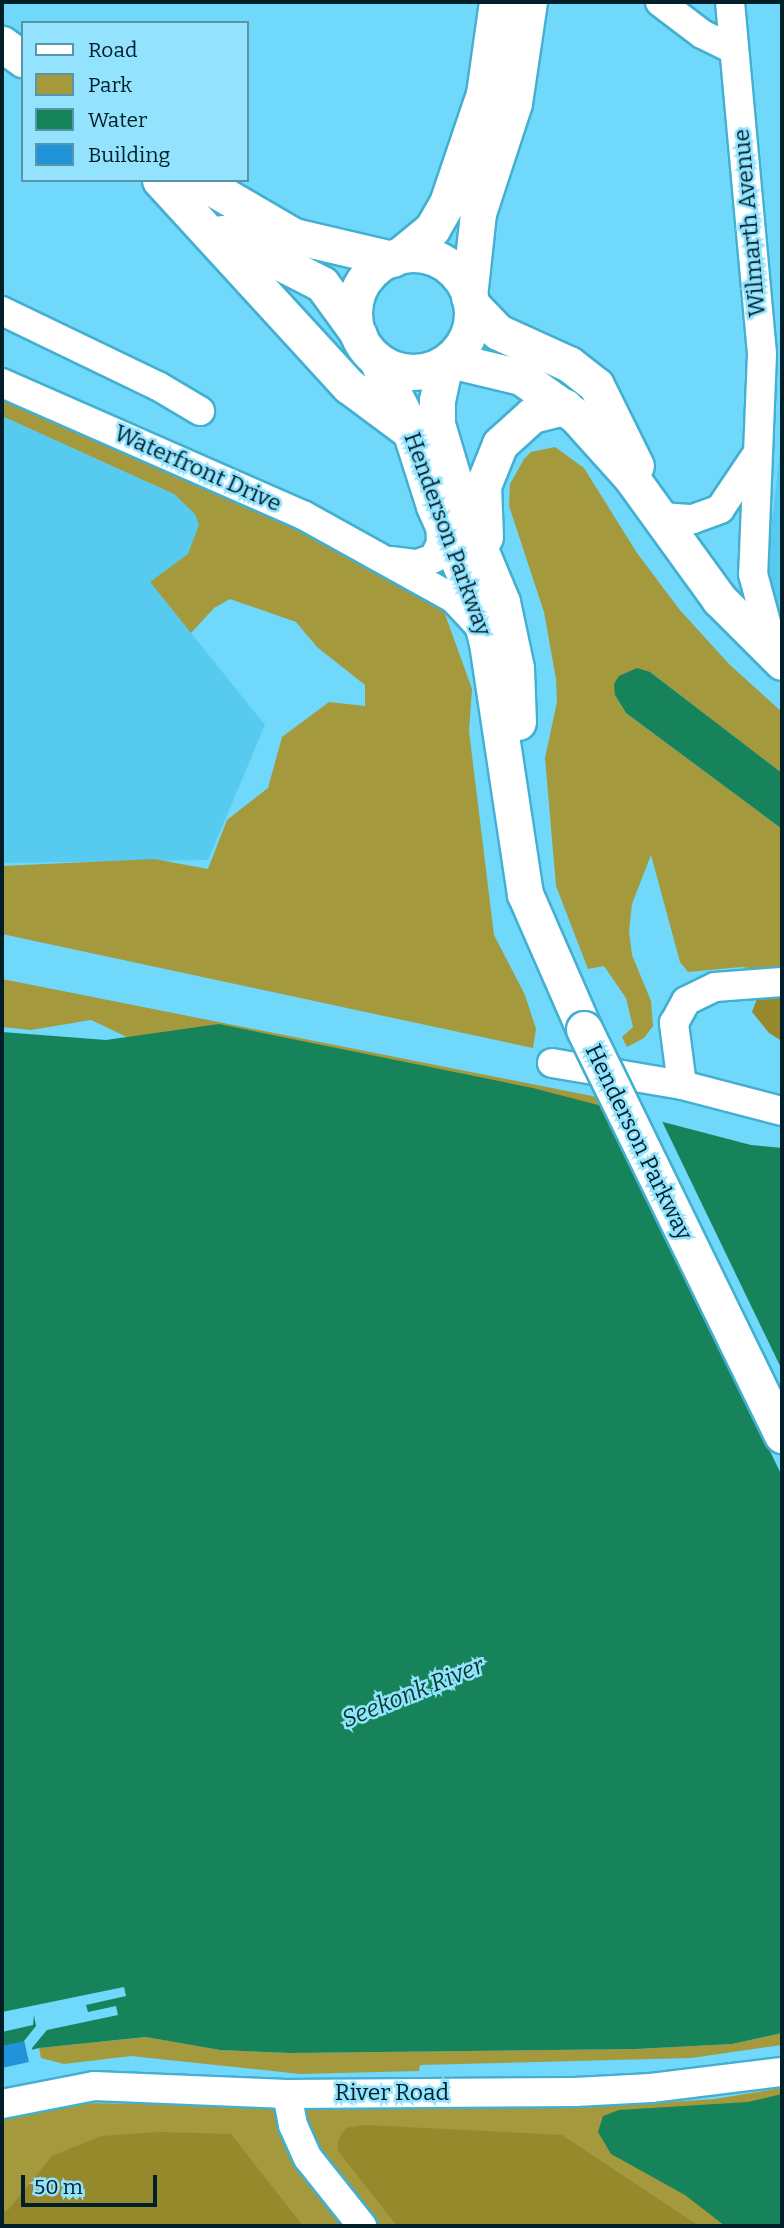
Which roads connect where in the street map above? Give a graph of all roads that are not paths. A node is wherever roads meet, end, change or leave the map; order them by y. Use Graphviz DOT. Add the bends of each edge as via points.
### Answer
graph roads {
  1 [pos="497,2"];
  2 [pos="529,2"];
  3 [pos="660,2"];
  4 [pos="730,2"];
  5 [pos="2,44"];
  6 [pos="733,49"];
  7 [pos="21,58"];
  8 [pos="163,182"];
  9 [pos="163,182"];
  10 [pos="201,182"];
  11 [pos="395,258"];
  12 [pos="470,301"];
  13 [pos="2,311"];
  14 [pos="368,347"];
  15 [pos="447,362"];
  16 [pos="2,383"];
  17 [pos="565,407"];
  18 [pos="200,411"];
  19 [pos="412,433"];
  20 [pos="759,445"];
  21 [pos="661,517"];
  22 [pos="440,519"];
  23 [pos="391,561"];
  24 [pos="491,572"];
  25 [pos="484,633"];
  26 [pos="779,659"];
  27 [pos="516,841"];
  28 [pos="782,982"];
  29 [pos="552,1063"];
  30 [pos="682,1086"];
  31 [pos="782,1111"];
  32 [pos="782,1436"];
  33 [pos="782,2071"];
  34 [pos="287,2094"];
  35 [pos="2,2104"];
  36 [pos="362,2226"];
  1 -- 11 [label="main road, Henderson Parkway" via="486,86 447,203 432,229"];
  2 -- 12 [label="main road, Henderson Parkway" via="514,103 478,213"];
  3 -- 6 [label="street" via="702,34"];
  4 -- 6 [label="street, Wilmarth Avenue"];
  5 -- 7 [label="main road"];
  6 -- 20 [label="street, Wilmarth Avenue" via="762,354"];
  8 -- 14 [label="main road" via="237,243 322,284"];
  9 -- 19 [label="main road" via="349,386"];
  10 -- 11 [label="main road" via="244,212 294,236"];
  11 -- 12 [label="main road" via="427,256 445,264 461,279"];
  11 -- 14 [label="main road, Henderson Parkway" via="371,272 360,288 355,313"];
  12 -- 15 [label="main road, Henderson Parkway" via="468,334"];
  12 -- 21 [label="main road" via="498,332 561,360 596,385"];
  13 -- 18 [label="street"];
  14 -- 15 [label="main road" via="413,372"];
  14 -- 19 [label="main road, Henderson Parkway"];
  15 -- 17 [label="main road" via="521,377"];
  15 -- 24 [label="main road, Henderson Parkway" via="437,400 437,424 460,501"];
  16 -- 23 [label="street, Waterfront Drive" via="275,501"];
  17 -- 21 [label="main road" via="604,445"];
  17 -- 24 [label="main road" via="541,411 522,421 494,454 482,501"];
  19 -- 22 [label="main road, Henderson Parkway"];
  20 -- 21 [label="street, Wilmarth Avenue" via="746,477 720,509 693,519"];
  20 -- 26 [label="street, Wilmarth Avenue" via="753,574"];
  21 -- 26 [label="main road" via="719,599"];
  22 -- 23 [label="street, Waterfront Drive" via="441,543 434,558 417,564"];
  22 -- 25 [label="main road, Henderson Parkway" via="472,590"];
  23 -- 25 [label="street, Waterfront Drive" via="453,598"];
  24 -- 27 [label="main road, Henderson Parkway" via="516,668"];
  25 -- 27 [label="main road, Henderson Parkway"];
  27 -- 32 [label="main road, Henderson Parkway, bridge" via="531,915"];
  28 -- 30 [label="street" via="715,987 686,1000 674,1023"];
  29 -- 30 [label="street"];
  30 -- 31 [label="street"];
  33 -- 34 [label="street, River Road" via="626,2090"];
  34 -- 35 [label="street, River Road" via="94,2086"];
  34 -- 36 [label="street" via="303,2149"];
}
